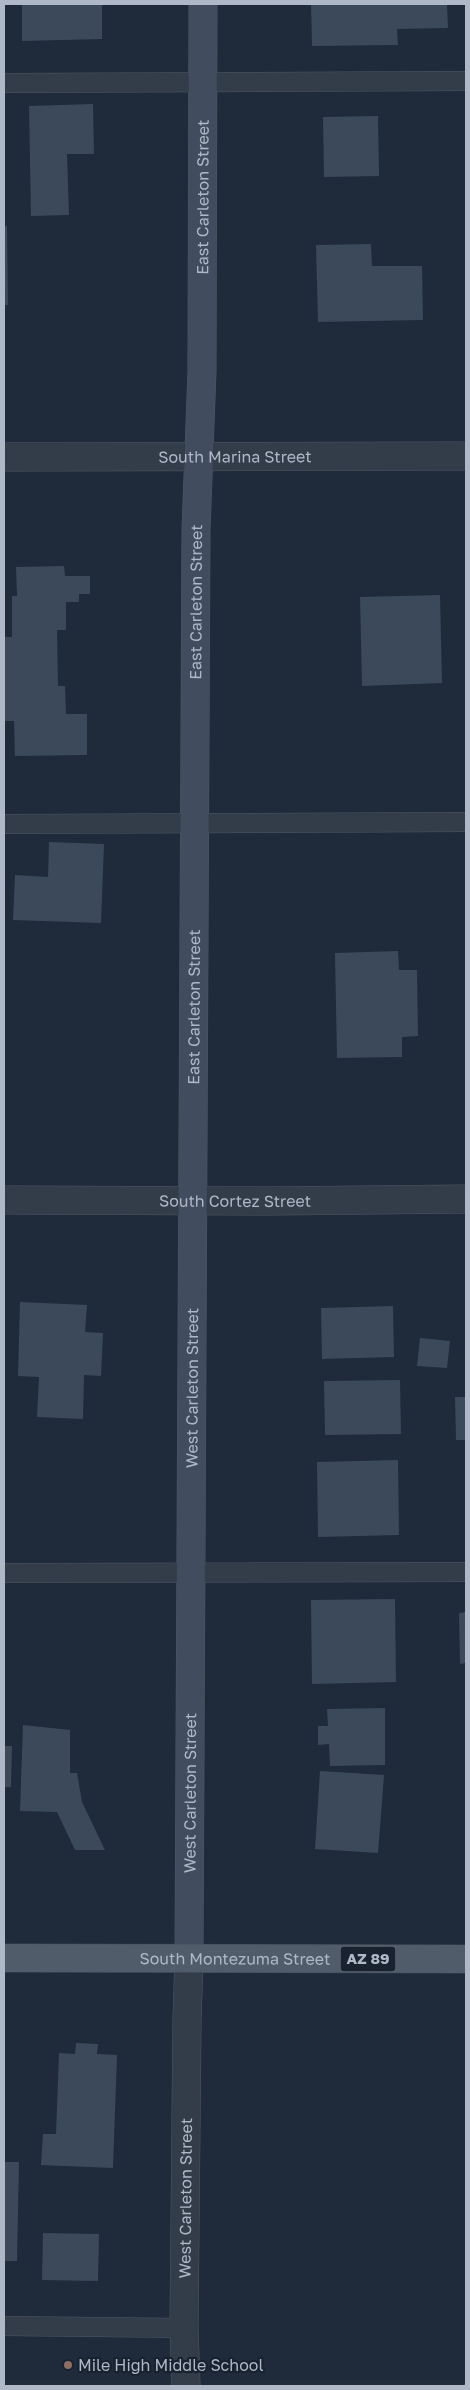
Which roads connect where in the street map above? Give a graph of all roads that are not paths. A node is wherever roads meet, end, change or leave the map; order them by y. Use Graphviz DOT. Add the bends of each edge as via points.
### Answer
graph roads {
  1 [pos="203,4"];
  2 [pos="466,81"];
  3 [pos="4,83"];
  4 [pos="202,83"];
  5 [pos="466,456"];
  6 [pos="4,457"];
  7 [pos="198,457"];
  8 [pos="466,822"];
  9 [pos="4,824"];
  10 [pos="194,824"];
  11 [pos="466,1199"];
  12 [pos="4,1200"];
  13 [pos="192,1200"];
  14 [pos="466,1572"];
  15 [pos="191,1573"];
  16 [pos="4,1574"];
  17 [pos="4,1958"];
  18 [pos="189,1958"];
  19 [pos="466,1959"];
  20 [pos="4,2326"];
  21 [pos="184,2328"];
  22 [pos="186,2386"];
  1 -- 4 [label="street, East Carleton Street"];
  2 -- 4 [label="lane"];
  3 -- 4 [label="lane"];
  4 -- 7 [label="street, East Carleton Street" via="202,357"];
  5 -- 7 [label="street, South Marina Street"];
  6 -- 7 [label="street, South Marina Street"];
  7 -- 10 [label="street, East Carleton Street"];
  8 -- 10 [label="lane"];
  9 -- 10 [label="lane"];
  10 -- 13 [label="street, East Carleton Street"];
  11 -- 13 [label="street, South Cortez Street"];
  12 -- 13 [label="street, South Cortez Street"];
  13 -- 15 [label="street, West Carleton Street"];
  14 -- 15 [label="lane"];
  15 -- 16 [label="lane"];
  15 -- 18 [label="street, West Carleton Street"];
  17 -- 18 [label="main road, South Montezuma Street / AZ 89"];
  18 -- 19 [label="main road, South Montezuma Street / AZ 89"];
  18 -- 21 [label="street, West Carleton Street"];
  20 -- 21 [label="lane"];
  21 -- 22 [label="street, West Carleton Street"];
}
